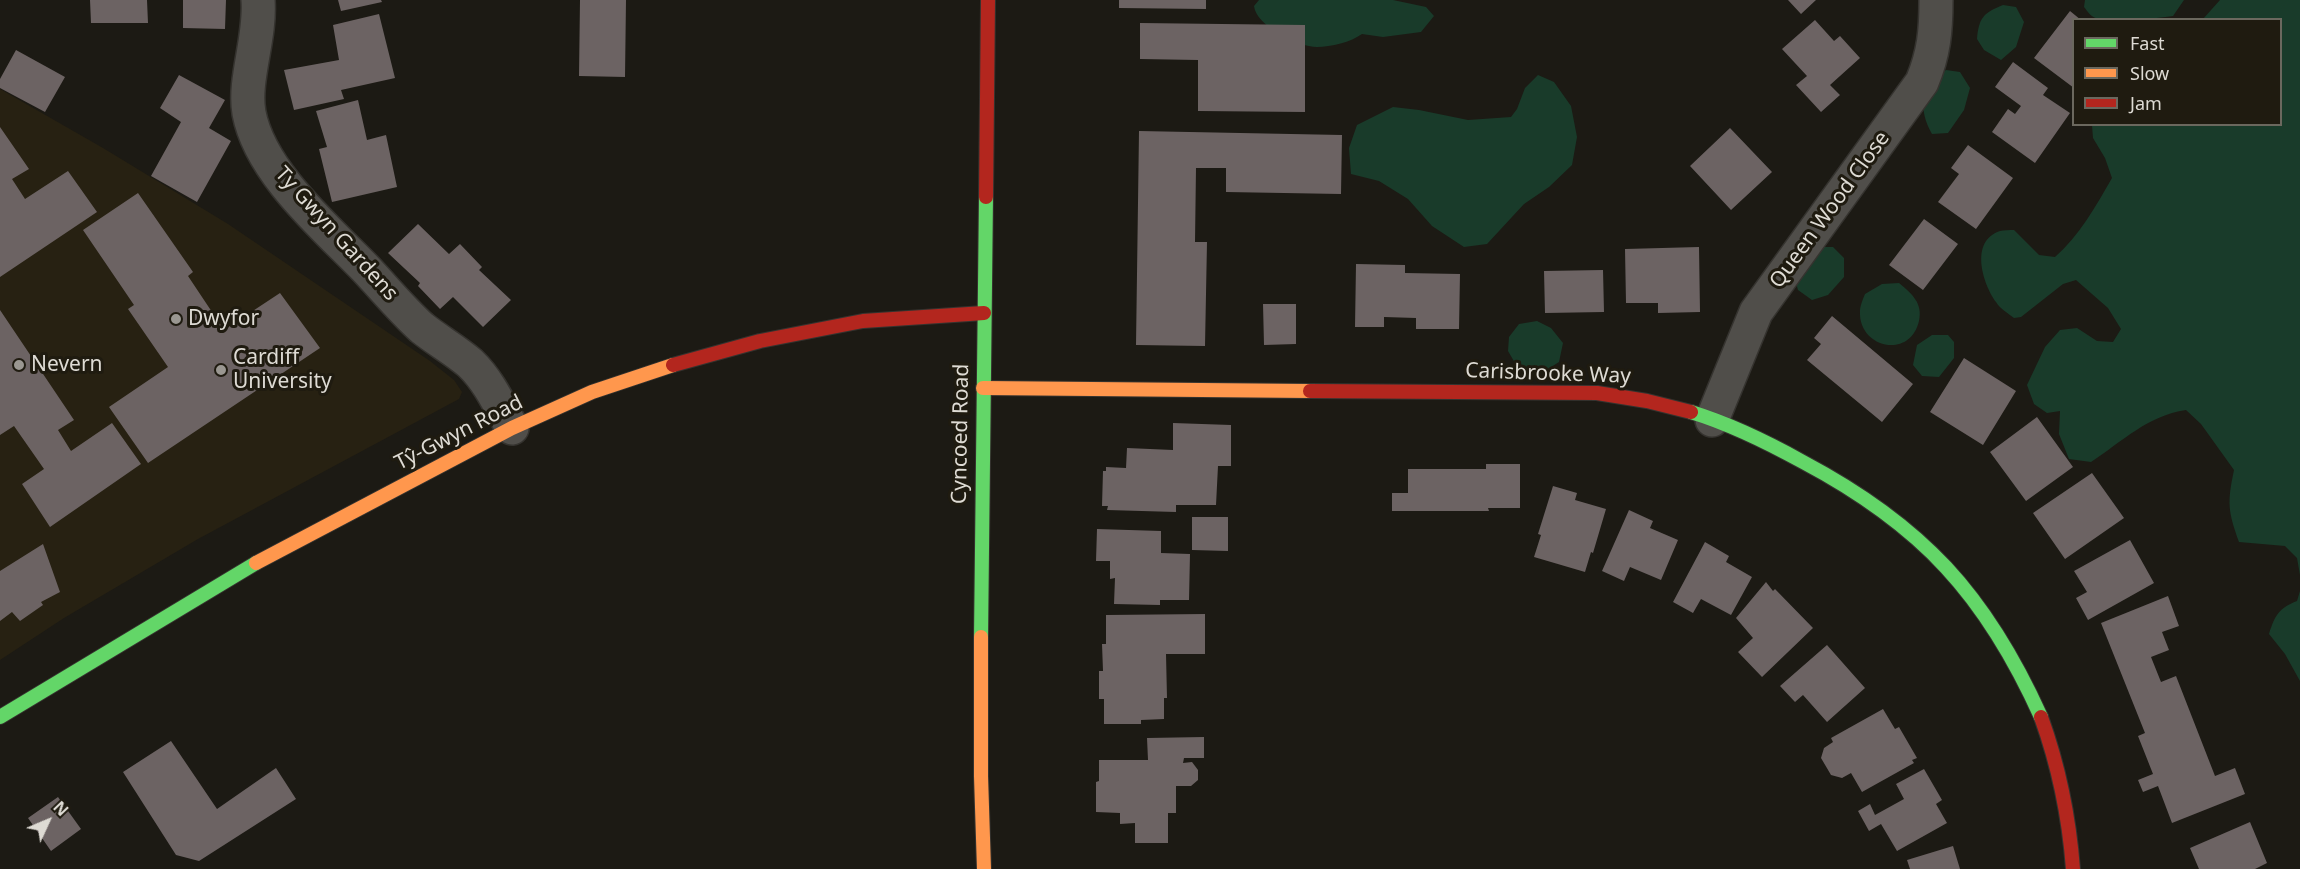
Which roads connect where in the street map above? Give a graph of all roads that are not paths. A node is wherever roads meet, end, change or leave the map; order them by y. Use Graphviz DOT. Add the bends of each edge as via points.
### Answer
graph roads {
  1 [pos="258,0"];
  2 [pos="988,0"];
  3 [pos="1936,0"];
  4 [pos="984,313"];
  5 [pos="983,387"];
  6 [pos="1712,420"];
  7 [pos="512,428"];
  8 [pos="0,717"];
  9 [pos="984,869"];
  10 [pos="2073,869"];
  1 -- 7 [label="street, Ty Gwyn Gardens" via="259,20 248,94 249,113 261,147 310,211 422,327 470,364 486,382"];
  2 -- 4 [label="street, Cyncoed Road"];
  3 -- 6 [label="street, Queen Wood Close" via="1932,59 1922,82 1756,312"];
  4 -- 5 [label="street, Cyncoed Road"];
  4 -- 7 [label="street, Tŷ-Gwyn Road" via="863,321 760,341 650,371"];
  5 -- 6 [label="street, Carisbrooke Way" via="1597,393 1629,396"];
  5 -- 9 [label="street, Cyncoed Road"];
  6 -- 10 [label="street, Carisbrooke Way" via="1766,442 1854,492 1919,539 1970,594 2009,652 2047,737 2064,792"];
  7 -- 8 [label="street, Tŷ-Gwyn Road" via="242,570"];
}
